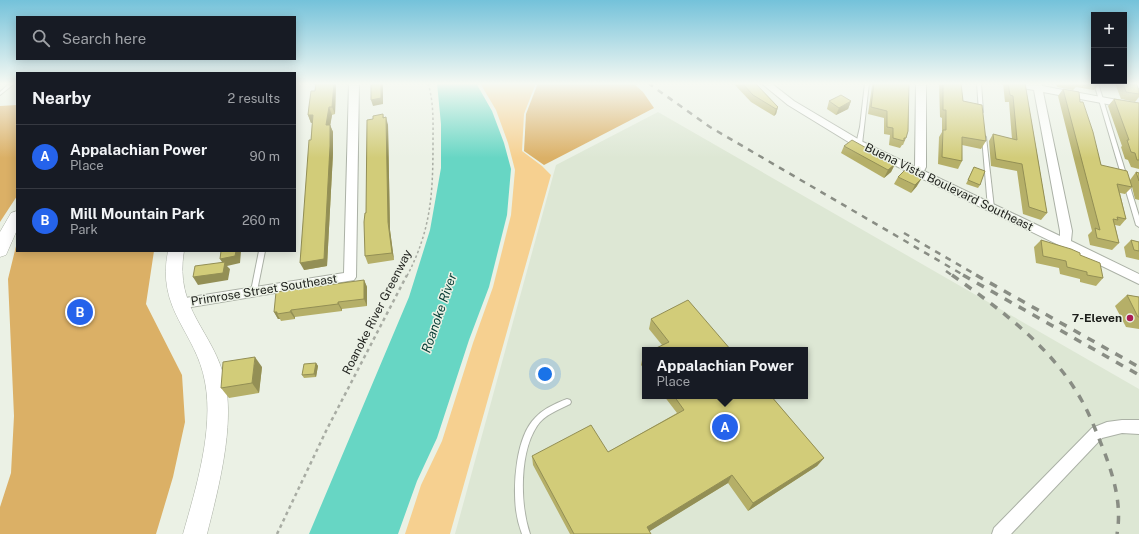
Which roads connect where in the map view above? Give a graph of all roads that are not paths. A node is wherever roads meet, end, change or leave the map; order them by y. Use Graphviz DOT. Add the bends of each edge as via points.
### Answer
graph roads {
  1 [pos="353,108"];
  2 [pos="799,108"];
  3 [pos="864,108"];
  4 [pos="921,108"];
  5 [pos="981,108"];
  6 [pos="1041,108"];
  7 [pos="1103,108"];
  8 [pos="982,114"];
  9 [pos="983,130"];
  10 [pos="859,144"];
  11 [pos="917,172"];
  12 [pos="991,208"];
  13 [pos="16,219"];
  14 [pos="1139,225"];
  15 [pos="1065,243"];
  16 [pos="0,251"];
  17 [pos="176,252"];
  18 [pos="262,252"];
  19 [pos="1139,279"];
  20 [pos="254,291"];
  21 [pos="178,304"];
  22 [pos="567,402"];
  23 [pos="1139,427"];
  24 [pos="195,534"];
  25 [pos="526,534"];
  26 [pos="1000,534"];
  1 -- 20 [label="street, Primrose Street Southeast" via="350,277"];
  2 -- 10 [label="street, Buena Vista Boulevard Southeast"];
  3 -- 10 [label="lane"];
  4 -- 11 [label="street" via="921,168"];
  5 -- 8 [label="lane"];
  6 -- 15 [label="street" via="1066,231"];
  7 -- 14 [label="lane"];
  9 -- 12 [label="lane"];
  10 -- 11 [label="street, Buena Vista Boulevard Southeast"];
  11 -- 12 [label="street, Buena Vista Boulevard Southeast"];
  12 -- 15 [label="street, Buena Vista Boulevard Southeast"];
  13 -- 16 [label="main road"];
  15 -- 19 [label="street, Buena Vista Boulevard Southeast"];
  17 -- 21 [label="main road" via="173,279"];
  18 -- 20 [label="lane"];
  20 -- 21 [label="street, Primrose Street Southeast"];
  21 -- 24 [label="main road" via="209,363 215,382 217,402 209,472"];
  22 -- 25 [label="lane" via="534,424 525,441 520,465 520,512"];
  23 -- 26 [label="street" via="1111,427 1097,433"];
}
